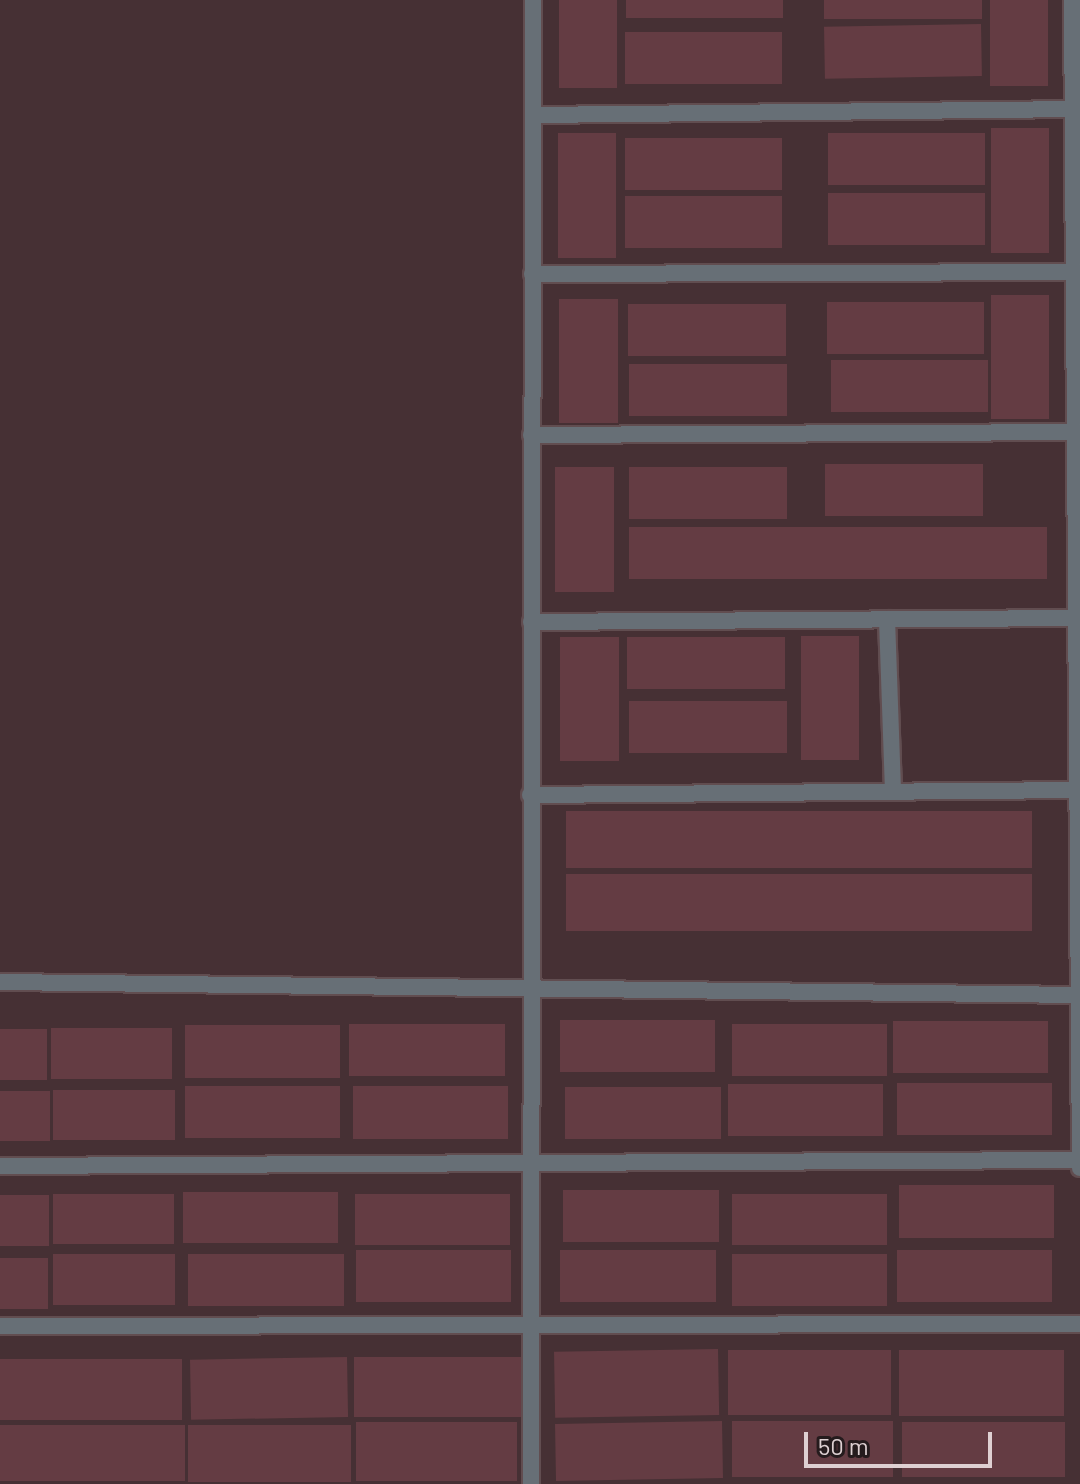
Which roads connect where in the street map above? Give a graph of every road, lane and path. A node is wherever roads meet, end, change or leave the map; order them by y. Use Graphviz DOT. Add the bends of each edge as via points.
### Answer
graph roads {
  1 [pos="533,0"];
  2 [pos="1072,0"];
  3 [pos="1076,109"];
  4 [pos="533,115"];
  5 [pos="1077,272"];
  6 [pos="532,274"];
  7 [pos="1077,432"];
  8 [pos="531,435"];
  9 [pos="1078,618"];
  10 [pos="887,619"];
  11 [pos="531,622"];
  12 [pos="1078,790"];
  13 [pos="893,791"];
  14 [pos="530,795"];
  15 [pos="0,982"];
  16 [pos="530,991"];
  17 [pos="1078,995"];
  18 [pos="1080,1160"];
  19 [pos="530,1162"];
  20 [pos="0,1166"];
  21 [pos="1080,1168"];
  22 [pos="1080,1324"];
  23 [pos="531,1325"];
  24 [pos="0,1326"];
  25 [pos="531,1484"];
  1 -- 4 [label="street"];
  2 -- 3 [label="street"];
  3 -- 4 [label="street"];
  3 -- 5 [label="street"];
  4 -- 6 [label="street"];
  5 -- 6 [label="street"];
  5 -- 7 [label="street"];
  6 -- 8 [label="street"];
  7 -- 8 [label="street"];
  7 -- 9 [label="street"];
  8 -- 11 [label="street"];
  9 -- 10 [label="street"];
  9 -- 12 [label="street"];
  10 -- 11 [label="street"];
  10 -- 13 [label="street"];
  11 -- 14 [label="street"];
  12 -- 13 [label="street"];
  12 -- 17 [label="street"];
  13 -- 14 [label="street"];
  14 -- 16 [label="street"];
  15 -- 16 [label="street"];
  16 -- 17 [label="street"];
  16 -- 19 [label="street"];
  17 -- 18 [label="street"];
  18 -- 19 [label="street"];
  18 -- 21 [label="street"];
  19 -- 20 [label="street"];
  19 -- 23 [label="street"];
  22 -- 23 [label="street"];
  23 -- 24 [label="street"];
  23 -- 25 [label="street"];
}
